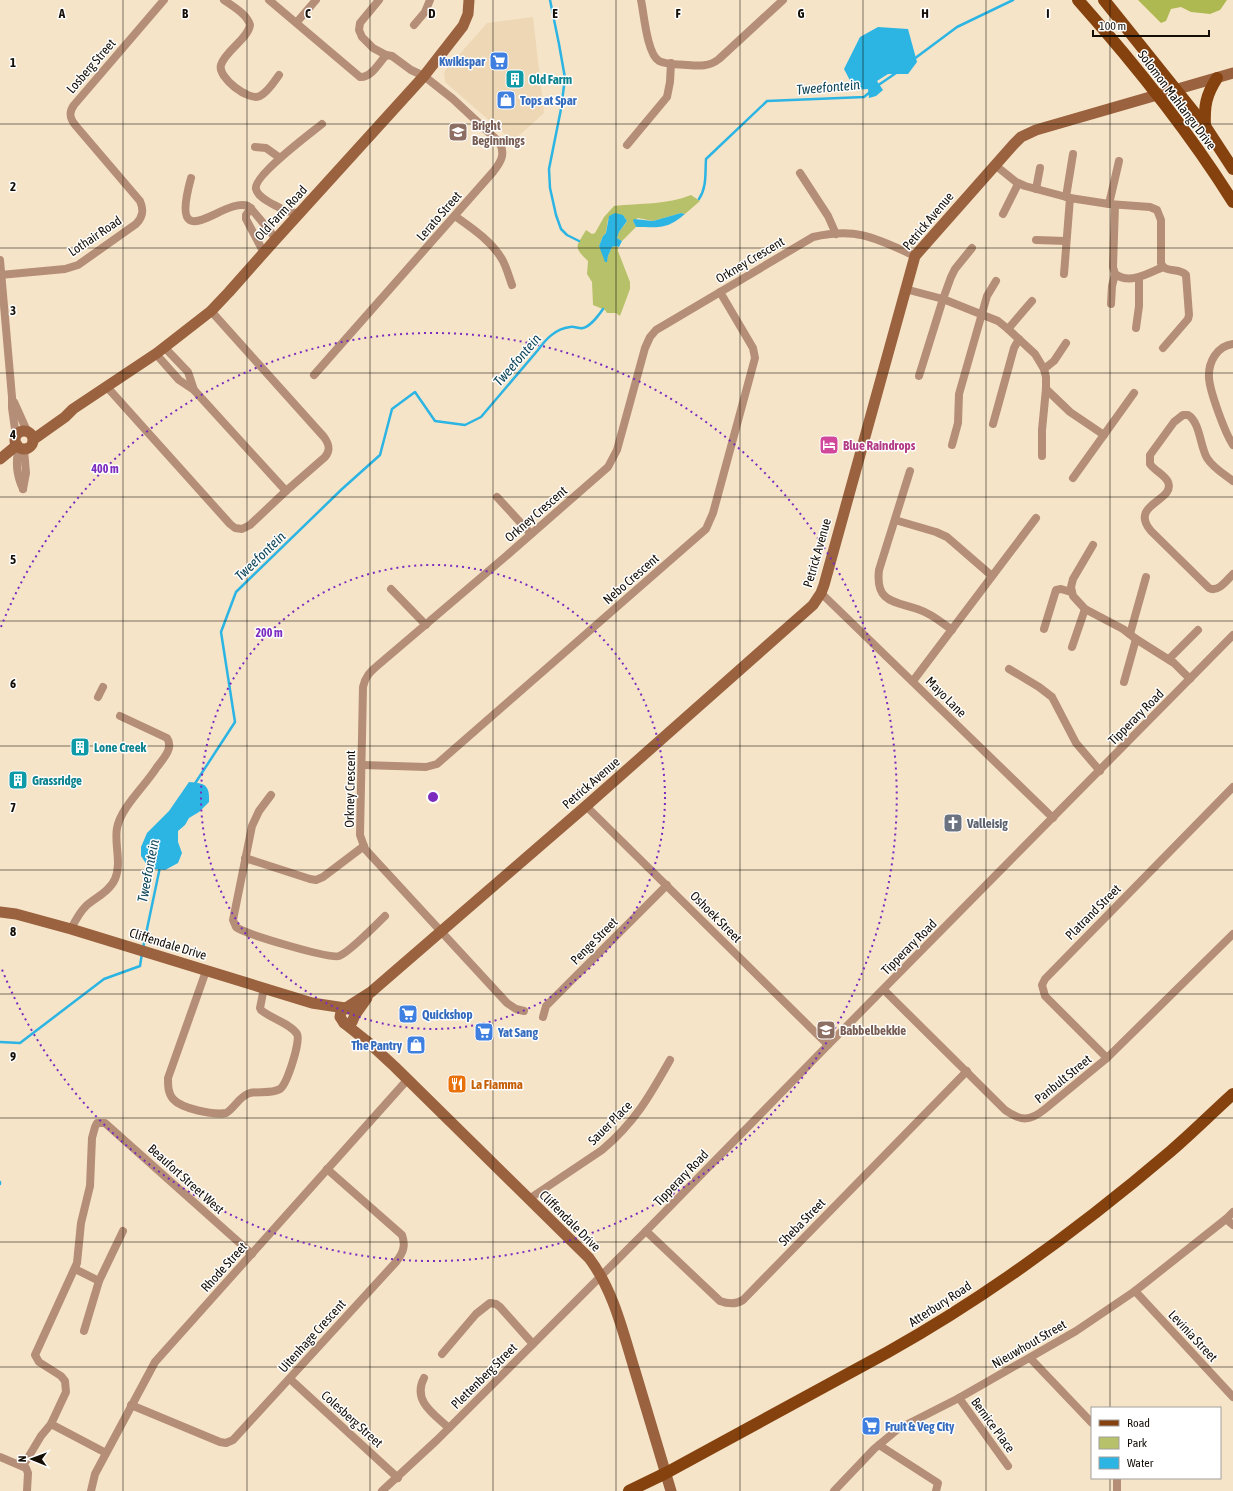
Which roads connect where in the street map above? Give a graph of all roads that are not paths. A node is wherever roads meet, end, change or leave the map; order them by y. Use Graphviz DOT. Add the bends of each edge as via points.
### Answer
graph roads {
  1 [pos="164,0"];
  2 [pos="224,0"];
  3 [pos="270,0"];
  4 [pos="316,0"];
  5 [pos="379,0"];
  6 [pos="430,0"];
  7 [pos="469,0"];
  8 [pos="641,0"];
  9 [pos="783,0"];
  10 [pos="1078,0"];
  11 [pos="1104,0"];
  12 [pos="297,22"];
  13 [pos="414,25"];
  14 [pos="386,55"];
  15 [pos="671,63"];
  16 [pos="1233,73"];
  17 [pos="279,75"];
  18 [pos="424,76"];
  19 [pos="1217,78"];
  20 [pos="1176,90"];
  21 [pos="1158,95"];
  22 [pos="322,124"];
  23 [pos="1205,126"];
  24 [pos="628,145"];
  25 [pos="255,147"];
  26 [pos="1073,154"];
  27 [pos="280,158"];
  28 [pos="1119,160"];
  29 [pos="995,165"];
  30 [pos="1040,168"];
  31 [pos="1233,169"];
  32 [pos="800,173"];
  33 [pos="191,178"];
  34 [pos="1018,184"];
  35 [pos="1036,189"];
  36 [pos="1068,198"];
  37 [pos="1233,202"];
  38 [pos="1112,204"];
  39 [pos="143,207"];
  40 [pos="250,208"];
  41 [pos="280,208"];
  42 [pos="300,214"];
  43 [pos="1003,214"];
  44 [pos="455,216"];
  45 [pos="288,226"];
  46 [pos="836,234"];
  47 [pos="276,239"];
  48 [pos="1036,240"];
  49 [pos="1066,241"];
  50 [pos="972,248"];
  51 [pos="264,253"];
  52 [pos="915,256"];
  53 [pos="0,260"];
  54 [pos="1163,267"];
  55 [pos="1064,274"];
  56 [pos="1115,274"];
  57 [pos="1,275"];
  58 [pos="1139,278"];
  59 [pos="996,282"];
  60 [pos="512,285"];
  61 [pos="905,289"];
  62 [pos="720,292"];
  63 [pos="943,299"];
  64 [pos="1032,301"];
  65 [pos="1111,304"];
  66 [pos="211,311"];
  67 [pos="982,314"];
  68 [pos="1136,328"];
  69 [pos="1008,329"];
  70 [pos="1020,339"];
  71 [pos="1066,344"];
  72 [pos="1233,344"];
  73 [pos="1163,348"];
  74 [pos="160,351"];
  75 [pos="1044,368"];
  76 [pos="314,375"];
  77 [pos="920,376"];
  78 [pos="106,387"];
  79 [pos="1046,389"];
  80 [pos="194,390"];
  81 [pos="1134,393"];
  82 [pos="12,397"];
  83 [pos="993,424"];
  84 [pos="30,434"];
  85 [pos="1104,435"];
  86 [pos="18,444"];
  87 [pos="952,445"];
  88 [pos="1233,445"];
  89 [pos="0,453"];
  90 [pos="1042,456"];
  91 [pos="0,459"];
  92 [pos="910,471"];
  93 [pos="1073,478"];
  94 [pos="1233,480"];
  95 [pos="286,491"];
  96 [pos="497,497"];
  97 [pos="1036,518"];
  98 [pos="895,520"];
  99 [pos="531,534"];
  100 [pos="1093,545"];
  101 [pos="1233,574"];
  102 [pos="992,576"];
  103 [pos="1146,577"];
  104 [pos="391,589"];
  105 [pos="1071,592"];
  106 [pos="821,593"];
  107 [pos="1085,609"];
  108 [pos="426,625"];
  109 [pos="1044,629"];
  110 [pos="952,630"];
  111 [pos="1198,630"];
  112 [pos="1233,636"];
  113 [pos="1133,637"];
  114 [pos="1072,647"];
  115 [pos="1168,659"];
  116 [pos="1009,668"];
  117 [pos="1190,679"];
  118 [pos="913,681"];
  119 [pos="1124,682"];
  120 [pos="104,687"];
  121 [pos="98,697"];
  122 [pos="120,716"];
  123 [pos="362,765"];
  124 [pos="1100,771"];
  125 [pos="1233,787"];
  126 [pos="271,795"];
  127 [pos="586,806"];
  128 [pos="1053,818"];
  129 [pos="364,846"];
  130 [pos="245,858"];
  131 [pos="667,885"];
  132 [pos="0,904"];
  133 [pos="0,912"];
  134 [pos="16,914"];
  135 [pos="385,916"];
  136 [pos="71,929"];
  137 [pos="440,932"];
  138 [pos="1233,934"];
  139 [pos="206,971"];
  140 [pos="264,988"];
  141 [pos="884,990"];
  142 [pos="312,1003"];
  143 [pos="524,1011"];
  144 [pos="350,1012"];
  145 [pos="543,1017"];
  146 [pos="342,1021"];
  147 [pos="368,1042"];
  148 [pos="828,1045"];
  149 [pos="1107,1058"];
  150 [pos="670,1060"];
  151 [pos="967,1071"];
  152 [pos="408,1079"];
  153 [pos="1233,1094"];
  154 [pos="328,1169"];
  155 [pos="529,1200"];
  156 [pos="1233,1212"];
  157 [pos="1226,1219"];
  158 [pos="1233,1225"];
  159 [pos="123,1231"];
  160 [pos="646,1231"];
  161 [pos="252,1254"];
  162 [pos="75,1269"];
  163 [pos="601,1275"];
  164 [pos="99,1280"];
  165 [pos="1135,1291"];
  166 [pos="84,1331"];
  167 [pos="533,1344"];
  168 [pos="442,1354"];
  169 [pos="1030,1358"];
  170 [pos="424,1378"];
  171 [pos="290,1379"];
  172 [pos="1233,1397"];
  173 [pos="959,1398"];
  174 [pos="131,1405"];
  175 [pos="1091,1422"];
  176 [pos="51,1424"];
  177 [pos="449,1428"];
  178 [pos="879,1445"];
  179 [pos="106,1453"];
  180 [pos="0,1457"];
  181 [pos="23,1466"];
  182 [pos="1008,1466"];
  183 [pos="666,1473"];
  184 [pos="398,1478"];
  185 [pos="1117,1479"];
  186 [pos="27,1491"];
  187 [pos="91,1491"];
  188 [pos="382,1491"];
  189 [pos="629,1491"];
  190 [pos="671,1491"];
  191 [pos="834,1491"];
  192 [pos="936,1491"];
  193 [pos="1117,1491"];
  1 -- 39 [label="street, Losberg Street" via="70,111 72,121 137,196"];
  2 -- 17 [label="street" via="241,13 250,25 222,62 220,70 223,76 245,94 256,97 261,96"];
  3 -- 12 [label="street"];
  4 -- 12 [label="street"];
  5 -- 14 [label="street" via="362,20 359,30 365,42"];
  6 -- 13 [label="street" via="425,12"];
  7 -- 18 [label="street, Old Farm Road" via="468,14 463,26"];
  8 -- 15 [label="street" via="652,53 660,61"];
  9 -- 15 [label="street" via="715,62 700,66"];
  10 -- 21 [label="main road, Solomon Mahlangu Drive"];
  11 -- 20 [label="main road, Solomon Mahlangu Drive"];
  12 -- 14 [label="street" via="360,77 369,75"];
  14 -- 18 [label="street" via="392,56 410,70"];
  15 -- 24 [label="street" via="667,96"];
  16 -- 19 [label="street, Petrick Avenue"];
  18 -- 42 [label="street, Old Farm Road"];
  18 -- 44 [label="street, Lerato Street" via="453,99 499,142 502,148 503,154 499,164"];
  19 -- 20 [label="street, Petrick Avenue"];
  19 -- 23 [label="main road" via="1206,98"];
  20 -- 21 [label="street, Petrick Avenue"];
  20 -- 23 [label="main road, Solomon Mahlangu Drive"];
  21 -- 29 [label="street, Petrick Avenue" via="1028,133"];
  21 -- 37 [label="main road, Solomon Mahlangu Drive"];
  22 -- 27 [label="street"];
  23 -- 31 [label="main road, Solomon Mahlangu Drive"];
  25 -- 27 [label="street" via="266,148"];
  26 -- 36 [label="street"];
  27 -- 41 [label="street" via="259,179 256,187 259,194"];
  28 -- 38 [label="street"];
  29 -- 34 [label="street"];
  29 -- 52 [label="street, Petrick Avenue"];
  30 -- 35 [label="street"];
  32 -- 46 [label="street" via="828,216"];
  33 -- 40 [label="street" via="185,199 185,209 190,219 201,220 234,207"];
  34 -- 35 [label="street"];
  34 -- 43 [label="street"];
  35 -- 36 [label="street"];
  36 -- 38 [label="street"];
  36 -- 49 [label="street"];
  38 -- 54 [label="street" via="1150,207 1157,210 1161,220 1160,255"];
  38 -- 56 [label="street"];
  39 -- 57 [label="street, Lothair Road" via="138,222 78,264 65,269"];
  40 -- 47 [label="street"];
  40 -- 51 [label="street" via="246,219"];
  42 -- 45 [label="street, Old Farm Road"];
  42 -- 45 [label="street" via="282,210"];
  44 -- 60 [label="street" via="495,250"];
  44 -- 76 [label="street, Lerato Street"];
  45 -- 47 [label="street, Old Farm Road"];
  46 -- 52 [label="street, Orkney Crescent" via="858,233 870,236"];
  46 -- 62 [label="street, Orkney Crescent" via="809,239"];
  47 -- 51 [label="street, Old Farm Road"];
  48 -- 49 [label="street"];
  49 -- 55 [label="street"];
  50 -- 63 [label="street" via="955,269"];
  51 -- 66 [label="street, Old Farm Road"];
  52 -- 61 [label="street, Petrick Avenue"];
  53 -- 57 [label="street"];
  54 -- 58 [label="street"];
  54 -- 73 [label="street" via="1186,275 1189,314 1186,322"];
  56 -- 58 [label="street" via="1123,278"];
  56 -- 65 [label="street"];
  57 -- 82 [label="street"];
  58 -- 68 [label="street" via="1140,306"];
  59 -- 67 [label="street" via="986,296"];
  61 -- 63 [label="street"];
  61 -- 106 [label="street, Petrick Avenue"];
  62 -- 99 [label="street, Orkney Crescent" via="651,335 612,462"];
  62 -- 123 [label="street, Nebo Crescent" via="753,348 755,358 713,513 706,529 437,764 426,767"];
  63 -- 67 [label="street"];
  63 -- 77 [label="street"];
  64 -- 69 [label="street"];
  66 -- 74 [label="street, Old Farm Road"];
  66 -- 95 [label="street" via="329,445 325,457"];
  67 -- 69 [label="street"];
  67 -- 87 [label="street" via="959,394 959,416"];
  69 -- 70 [label="street"];
  70 -- 75 [label="street"];
  70 -- 83 [label="street" via="1014,348"];
  71 -- 75 [label="street" via="1054,361"];
  72 -- 88 [label="street" via="1224,346 1215,354 1209,379 1226,433"];
  74 -- 78 [label="street, Old Farm Road"];
  74 -- 80 [label="street" via="179,380"];
  74 -- 80 [label="street" via="188,372"];
  75 -- 79 [label="street"];
  78 -- 84 [label="street, Old Farm Road" via="61,420"];
  78 -- 95 [label="street" via="235,528 242,529 250,525"];
  79 -- 85 [label="street" via="1070,412"];
  79 -- 90 [label="street"];
  80 -- 95 [label="street"];
  81 -- 85 [label="street"];
  82 -- 84 [label="street"];
  82 -- 86 [label="street"];
  84 -- 86 [label="street" via="21,431"];
  84 -- 86 [label="street" via="30,447"];
  85 -- 93 [label="street"];
  86 -- 89 [label="street"];
  86 -- 91 [label="street"];
  92 -- 98 [label="street"];
  94 -- 101 [label="street" via="1210,462 1195,422 1188,415 1183,415 1174,422 1150,456 1150,464 1166,478 1169,486 1166,493 1146,512 1144,518 1147,527 1209,588 1217,588"];
  96 -- 99 [label="street"];
  97 -- 102 [label="street"];
  98 -- 102 [label="street" via="947,537"];
  98 -- 110 [label="street" via="879,570 881,592 892,601 921,610"];
  99 -- 108 [label="street, Orkney Crescent"];
  100 -- 105 [label="street" via="1073,579"];
  102 -- 110 [label="street"];
  103 -- 113 [label="street"];
  104 -- 108 [label="street"];
  105 -- 107 [label="street"];
  105 -- 109 [label="street" via="1056,590"];
  106 -- 118 [label="street, Mayo Lane"];
  106 -- 127 [label="street, Petrick Avenue" via="813,605 796,621"];
  107 -- 113 [label="street"];
  107 -- 114 [label="street"];
  108 -- 123 [label="street, Orkney Crescent" via="373,670 365,680"];
  110 -- 118 [label="street"];
  111 -- 115 [label="street"];
  112 -- 117 [label="street, Tipperary Road"];
  113 -- 115 [label="street"];
  113 -- 119 [label="street"];
  115 -- 117 [label="street"];
  116 -- 124 [label="street" via="1052,697 1076,743"];
  117 -- 124 [label="street, Tipperary Road"];
  118 -- 128 [label="street, Mayo Lane"];
  120 -- 121 [label="street"];
  122 -- 136 [label="street" via="165,737 169,742 167,753 127,806 119,822 116,878 109,888 86,906"];
  123 -- 129 [label="street, Orkney Crescent" via="360,834"];
  124 -- 128 [label="street, Tipperary Road"];
  125 -- 149 [label="street, Platrand Street" via="1044,979 1042,985 1045,996"];
  126 -- 130 [label="street" via="254,819"];
  127 -- 131 [label="street, Oshoek Street"];
  127 -- 137 [label="street, Petrick Avenue"];
  128 -- 141 [label="street, Tipperary Road"];
  129 -- 130 [label="street" via="316,880"];
  129 -- 137 [label="street, Orkney Crescent"];
  130 -- 135 [label="street" via="233,920 233,924 239,929 334,957 343,954"];
  131 -- 145 [label="street, Penge Street" via="546,1006"];
  131 -- 148 [label="street, Oshoek Street"];
  132 -- 134 [label="street, Cliffendale Drive"];
  133 -- 134 [label="street, Cliffendale Drive"];
  134 -- 136 [label="street, Cliffendale Drive"];
  136 -- 139 [label="street, Cliffendale Drive"];
  137 -- 143 [label="street" via="507,1003"];
  137 -- 144 [label="street, Petrick Avenue"];
  138 -- 149 [label="street, Panbult Street"];
  139 -- 140 [label="street, Cliffendale Drive"];
  139 -- 140 [label="street" via="168,1078 170,1095 177,1102 190,1108 210,1113 226,1112 245,1095 279,1090 284,1085 298,1038 292,1029 261,1010"];
  140 -- 142 [label="street, Cliffendale Drive"];
  141 -- 148 [label="street, Tipperary Road"];
  141 -- 151 [label="street, Panbult Street"];
  142 -- 144 [label="street, Cliffendale Drive"];
  142 -- 146 [label="street, Cliffendale Drive"];
  144 -- 146 [label="street" via="354,1019 350,1023"];
  144 -- 147 [label="street, Cliffendale Drive"];
  146 -- 147 [label="street, Cliffendale Drive"];
  147 -- 152 [label="street, Cliffendale Drive"];
  148 -- 160 [label="street, Tipperary Road"];
  149 -- 151 [label="street, Panbult Street" via="1045,1110 1029,1118 1016,1117 1005,1110"];
  150 -- 155 [label="street, Sauer Place" via="648,1100 617,1136 602,1150"];
  151 -- 160 [label="street, Sheba Street" via="738,1303 728,1304 720,1301"];
  152 -- 154 [label="street, Rhode Street"];
  152 -- 155 [label="street, Cliffendale Drive"];
  153 -- 183 [label="main road, Atterbury Road" via="1171,1151 1107,1203 1041,1254 972,1301 888,1352"];
  154 -- 161 [label="street, Rhode Street"];
  154 -- 171 [label="street, Uitenhage Crescent" via="399,1231 405,1246 396,1262"];
  155 -- 163 [label="street, Cliffendale Drive" via="589,1258"];
  156 -- 157 [label="street, Nieuwhout Street"];
  157 -- 158 [label="street"];
  157 -- 165 [label="street, Nieuwhout Street"];
  159 -- 164 [label="street"];
  160 -- 163 [label="street, Tipperary Road"];
  161 -- 162 [label="street, Beaufort Street West" via="105,1123 97,1123 92,1138 90,1186 82,1216 79,1257"];
  161 -- 174 [label="street, Rhode Street" via="155,1362"];
  162 -- 164 [label="street"];
  162 -- 176 [label="street" via="35,1355 39,1362 65,1381 64,1399"];
  163 -- 167 [label="street, Plettenberg Street"];
  163 -- 183 [label="street, Cliffendale Drive" via="624,1337"];
  164 -- 166 [label="street"];
  165 -- 169 [label="street, Nieuwhout Street"];
  165 -- 172 [label="street, Levinia Street"];
  167 -- 168 [label="street" via="500,1307 490,1303 476,1314"];
  167 -- 177 [label="street, Plettenberg Street"];
  169 -- 173 [label="street, Nieuwhout Street"];
  169 -- 175 [label="street"];
  170 -- 177 [label="street" via="420,1396 429,1409"];
  171 -- 174 [label="street, Uitenhage Crescent" via="233,1440 226,1443 213,1440"];
  171 -- 184 [label="street, Colesberg Street"];
  173 -- 178 [label="street, Nieuwhout Street" via="898,1429"];
  173 -- 182 [label="street, Bernice Place"];
  174 -- 179 [label="street, Rhode Street"];
  176 -- 179 [label="street"];
  176 -- 181 [label="street"];
  177 -- 184 [label="street, Plettenberg Street"];
  178 -- 191 [label="street, Nieuwhout Street"];
  178 -- 192 [label="street" via="938,1483"];
  179 -- 187 [label="street, Rhode Street" via="95,1474"];
  180 -- 181 [label="street"];
  181 -- 186 [label="street" via="28,1473"];
  183 -- 189 [label="main road, Atterbury Road"];
  183 -- 190 [label="street, Cliffendale Drive"];
  184 -- 188 [label="street, Plettenberg Street"];
  185 -- 193 [label="street"];
}
